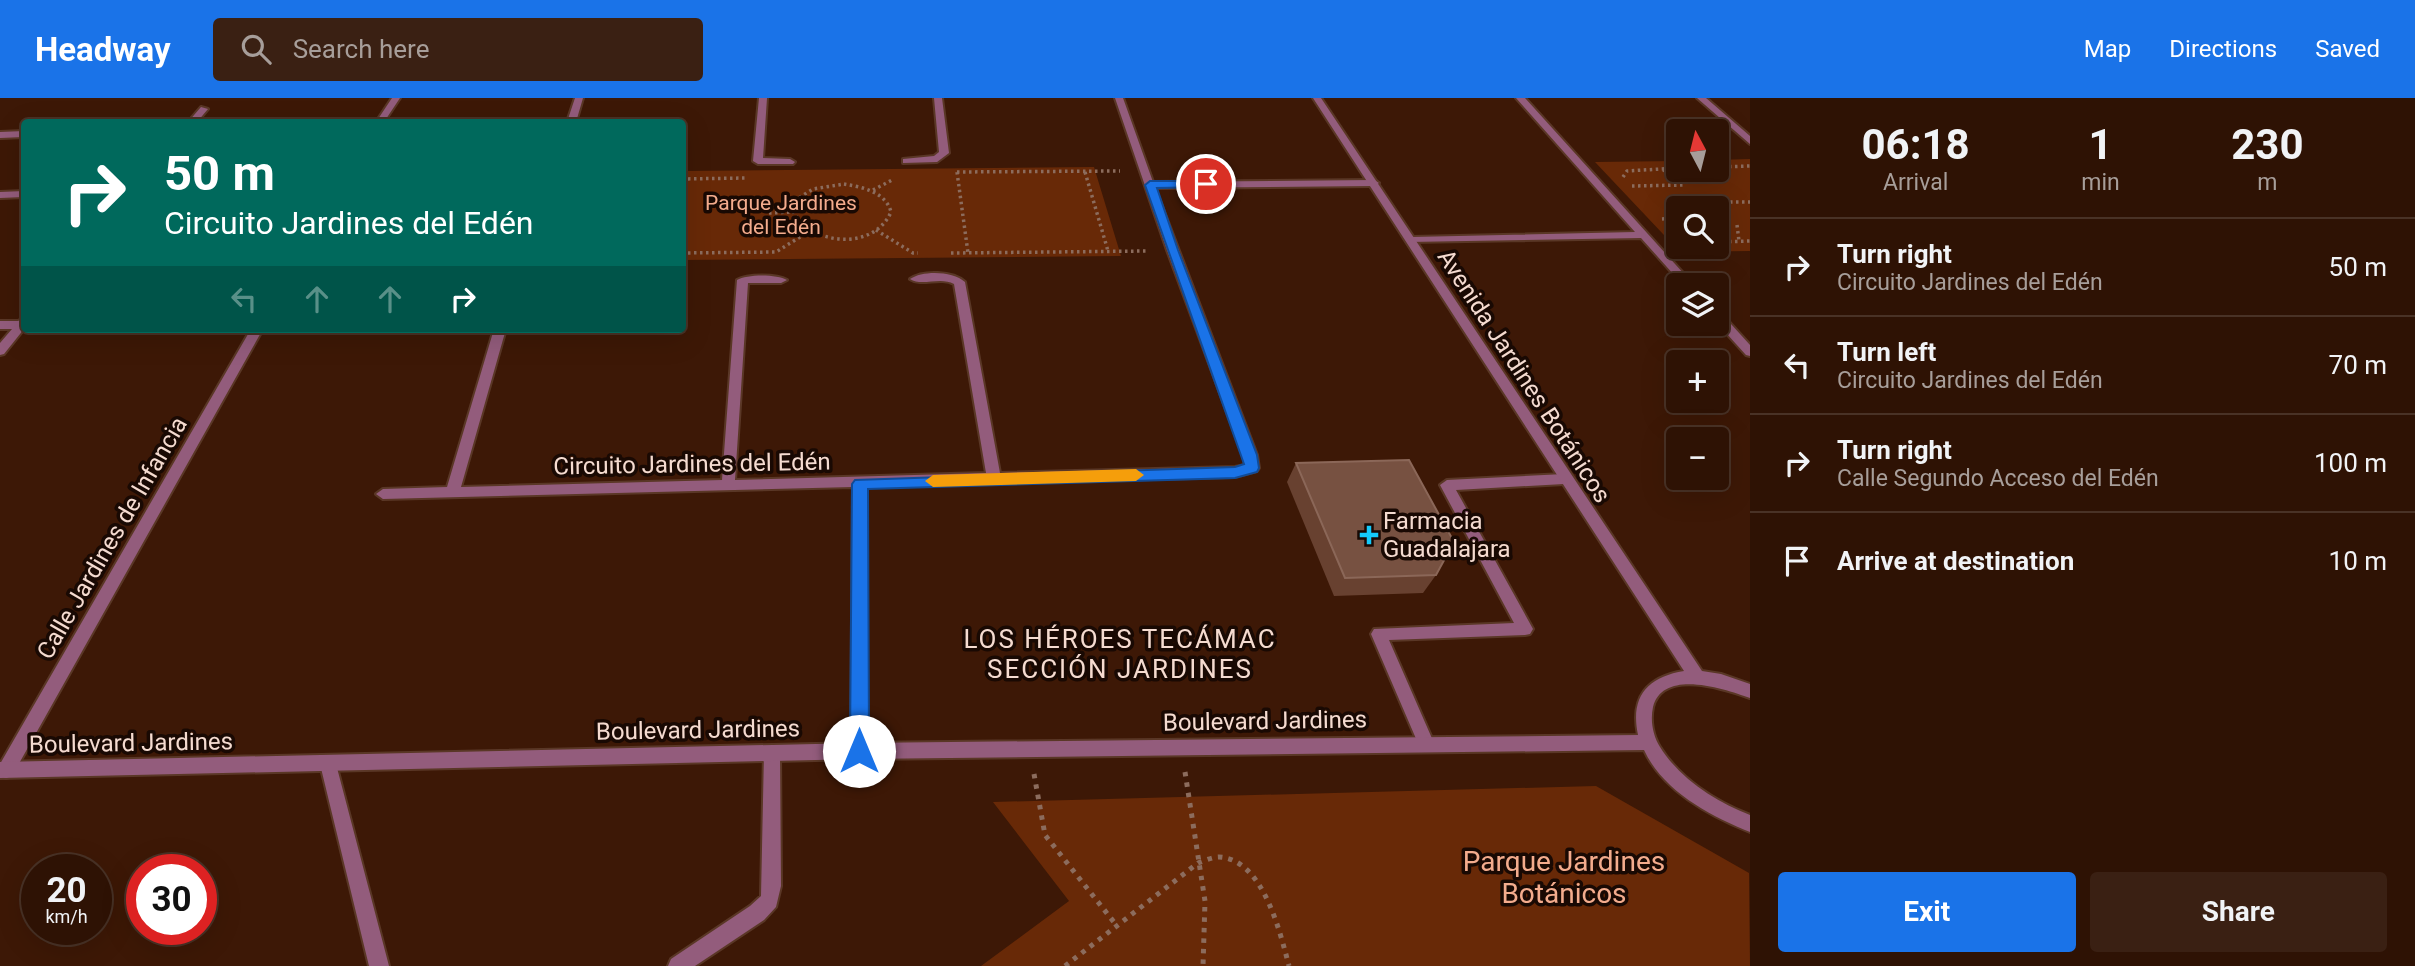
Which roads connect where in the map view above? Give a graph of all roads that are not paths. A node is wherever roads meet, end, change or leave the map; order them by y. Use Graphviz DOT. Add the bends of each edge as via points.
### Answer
graph roads {
  1 [pos="396,98"];
  2 [pos="579,98"];
  3 [pos="763,98"];
  4 [pos="938,98"];
  5 [pos="1119,98"];
  6 [pos="1318,98"];
  7 [pos="1520,98"];
  8 [pos="1702,98"];
  9 [pos="204,109"];
  10 [pos="195,119"];
  11 [pos="382,119"];
  12 [pos="571,119"];
  13 [pos="21,134"];
  14 [pos="0,135"];
  15 [pos="1750,141"];
  16 [pos="906,161"];
  17 [pos="790,162"];
  18 [pos="1374,183"];
  19 [pos="1150,185"];
  20 [pos="21,194"];
  21 [pos="0,195"];
  22 [pos="1642,235"];
  23 [pos="1412,240"];
  24 [pos="1678,273"];
  25 [pos="915,279"];
  26 [pos="781,281"];
  27 [pos="21,323"];
  28 [pos="0,325"];
  29 [pos="21,325"];
  30 [pos="1729,329"];
  31 [pos="255,333"];
  32 [pos="499,333"];
  33 [pos="0,351"];
  34 [pos="1750,352"];
  35 [pos="994,479"];
  36 [pos="1564,479"];
  37 [pos="860,484"];
  38 [pos="728,486"];
  39 [pos="453,490"];
  40 [pos="383,494"];
  41 [pos="1696,676"];
  42 [pos="1750,691"];
  43 [pos="1650,742"];
  44 [pos="1426,743"];
  45 [pos="859,751"];
  46 [pos="772,753"];
  47 [pos="328,764"];
  48 [pos="3,770"];
  49 [pos="1750,824"];
  50 [pos="379,966"];
  51 [pos="678,966"];
  1 -- 11 [label="street"];
  2 -- 12 [label="street"];
  3 -- 17 [label="street" via="758,161"];
  4 -- 16 [label="street" via="944,153 937,159"];
  5 -- 19 [label="street, Circuito Jardines del Edén"];
  6 -- 18 [label="street, Avenida Jardines Botánicos"];
  7 -- 22 [label="street"];
  8 -- 15 [label="street"];
  9 -- 10 [label="street"];
  13 -- 14 [label="street"];
  18 -- 19 [label="street"];
  18 -- 23 [label="street, Avenida Jardines Botánicos"];
  19 -- 35 [label="street, Circuito Jardines del Edén" via="1252,468"];
  20 -- 21 [label="street"];
  22 -- 23 [label="street"];
  22 -- 24 [label="street"];
  23 -- 36 [label="street, Avenida Jardines Botánicos"];
  25 -- 35 [label="street" via="950,277 959,282"];
  26 -- 38 [label="street" via="743,280"];
  27 -- 28 [label="street"];
  29 -- 33 [label="street"];
  30 -- 34 [label="street"];
  31 -- 48 [label="street, Calle Jardines de Infancia"];
  32 -- 39 [label="street"];
  35 -- 37 [label="street, Circuito Jardines del Edén"];
  36 -- 41 [label="street, Avenida Jardines Botánicos"];
  36 -- 44 [label="street" via="1447,485 1525,629 1379,635"];
  37 -- 38 [label="street, Circuito Jardines del Edén"];
  37 -- 45 [label="street"];
  38 -- 39 [label="street, Circuito Jardines del Edén"];
  39 -- 40 [label="street, Circuito Jardines del Edén"];
  41 -- 42 [label="street"];
  41 -- 43 [label="street" via="1669,680 1650,694 1643,715"];
  43 -- 44 [label="street, Boulevard Jardines"];
  43 -- 49 [label="street" via="1668,770 1696,796"];
  44 -- 45 [label="street, Boulevard Jardines"];
  45 -- 46 [label="street, Boulevard Jardines"];
  46 -- 47 [label="street, Boulevard Jardines"];
  46 -- 51 [label="street" via="770,901"];
  47 -- 48 [label="street, Boulevard Jardines"];
  47 -- 50 [label="street"];
}
